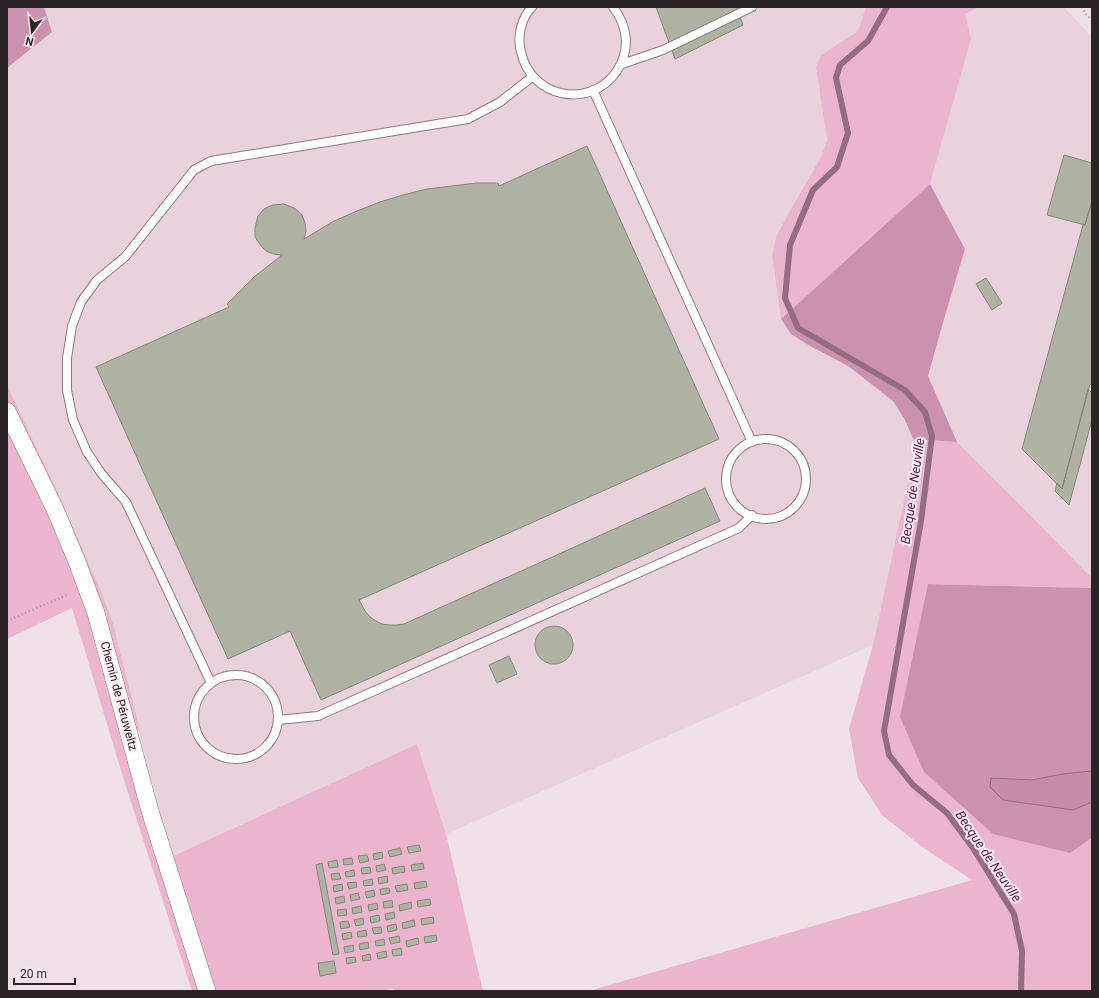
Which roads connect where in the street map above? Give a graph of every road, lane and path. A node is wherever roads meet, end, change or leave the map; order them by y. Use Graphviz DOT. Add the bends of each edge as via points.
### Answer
graph roads {
  1 [pos="532,7"];
  2 [pos="613,7"];
  3 [pos="752,7"];
  4 [pos="1082,7"];
  5 [pos="1092,20"];
  6 [pos="622,64"];
  7 [pos="532,77"];
  8 [pos="593,90"];
  9 [pos="7,410"];
  10 [pos="752,442"];
  11 [pos="752,515"];
  12 [pos="86,586"];
  13 [pos="7,621"];
  14 [pos="211,683"];
  15 [pos="278,720"];
  16 [pos="207,991"];
  1 -- 7 [label="lane" via="521,26 519,44 523,62"];
  2 -- 6 [label="lane" via="619,14 625,30 626,47"];
  3 -- 6 [label="lane" via="663,50"];
  4 -- 5 [label="path"];
  6 -- 8 [label="lane" via="612,78"];
  7 -- 8 [label="lane" via="546,88 563,94 581,94"];
  7 -- 14 [label="lane" via="500,102 468,119 211,161 194,170 125,257 97,280 82,302 72,326 67,358 67,390 73,420 87,452 126,502"];
  8 -- 10 [label="lane"];
  9 -- 12 [label="street, Chemin de Péruweltz" via="54,507"];
  10 -- 11 [label="lane" via="735,453 728,465 726,478 728,491 734,503"];
  10 -- 11 [label="lane" via="771,439 783,443 794,450 802,461 806,473 801,499 793,509 769,519"];
  11 -- 15 [label="lane" via="739,528 318,716"];
  12 -- 13 [label="path"];
  12 -- 16 [label="street, Chemin de Péruweltz" via="96,613 150,811"];
  14 -- 15 [label="lane" via="223,677 238,675 252,678 264,686 273,697"];
  14 -- 15 [label="lane" via="195,704 193,718 202,742 212,752 224,758 237,760 250,757 263,750 272,739"];
}
